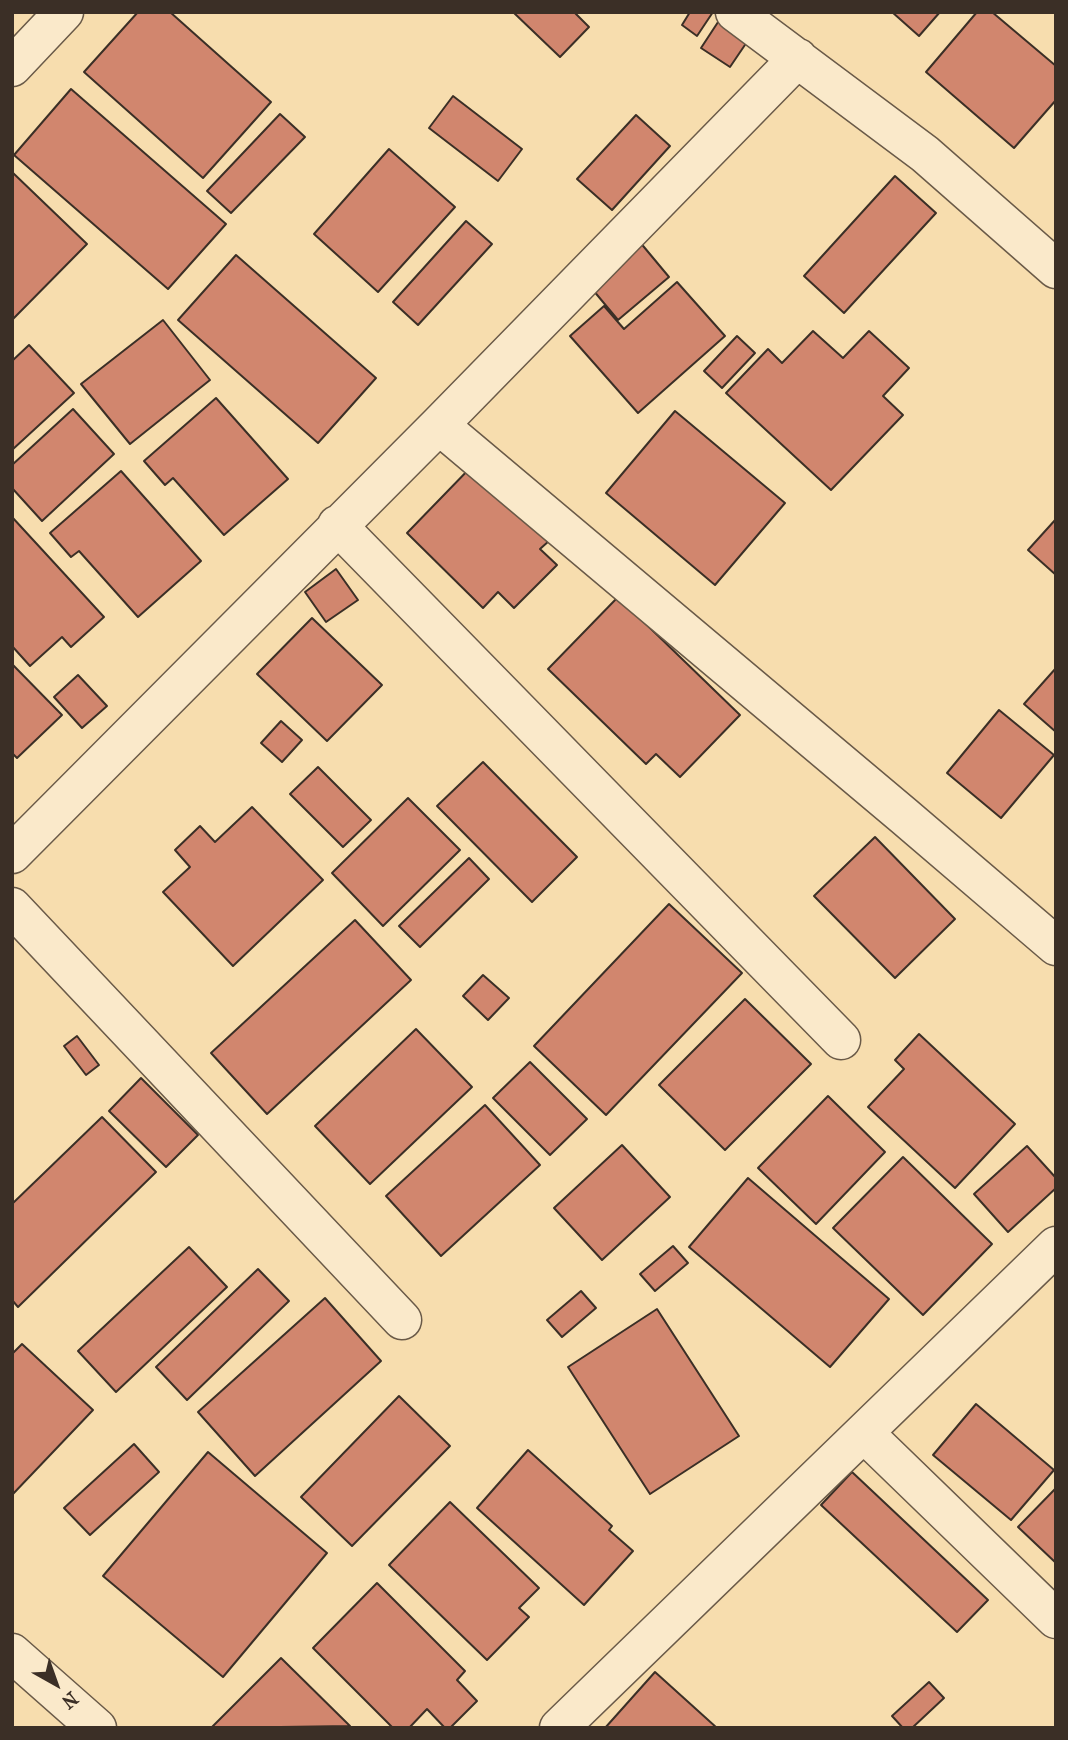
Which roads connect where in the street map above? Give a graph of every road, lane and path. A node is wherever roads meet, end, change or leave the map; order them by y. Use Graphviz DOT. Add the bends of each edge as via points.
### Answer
graph roads {
  1 [pos="64,12"];
  2 [pos="735,12"];
  3 [pos="798,58"];
  4 [pos="12,67"];
  5 [pos="1056,269"];
  6 [pos="439,425"];
  7 [pos="337,526"];
  8 [pos="12,854"];
  9 [pos="12,907"];
  10 [pos="1056,946"];
  11 [pos="841,1040"];
  12 [pos="1056,1246"];
  13 [pos="402,1320"];
  14 [pos="864,1433"];
  15 [pos="1056,1619"];
  16 [pos="12,1653"];
  17 [pos="97,1728"];
  18 [pos="559,1728"];
  1 -- 4 [label="street"];
  2 -- 3 [label="street"];
  3 -- 5 [label="street" via="925,154"];
  3 -- 6 [label="street"];
  6 -- 7 [label="street"];
  6 -- 10 [label="street"];
  7 -- 8 [label="street"];
  7 -- 11 [label="street"];
  9 -- 13 [label="street"];
  12 -- 14 [label="street"];
  14 -- 15 [label="street"];
  14 -- 18 [label="street"];
  16 -- 17 [label="street"];
}
